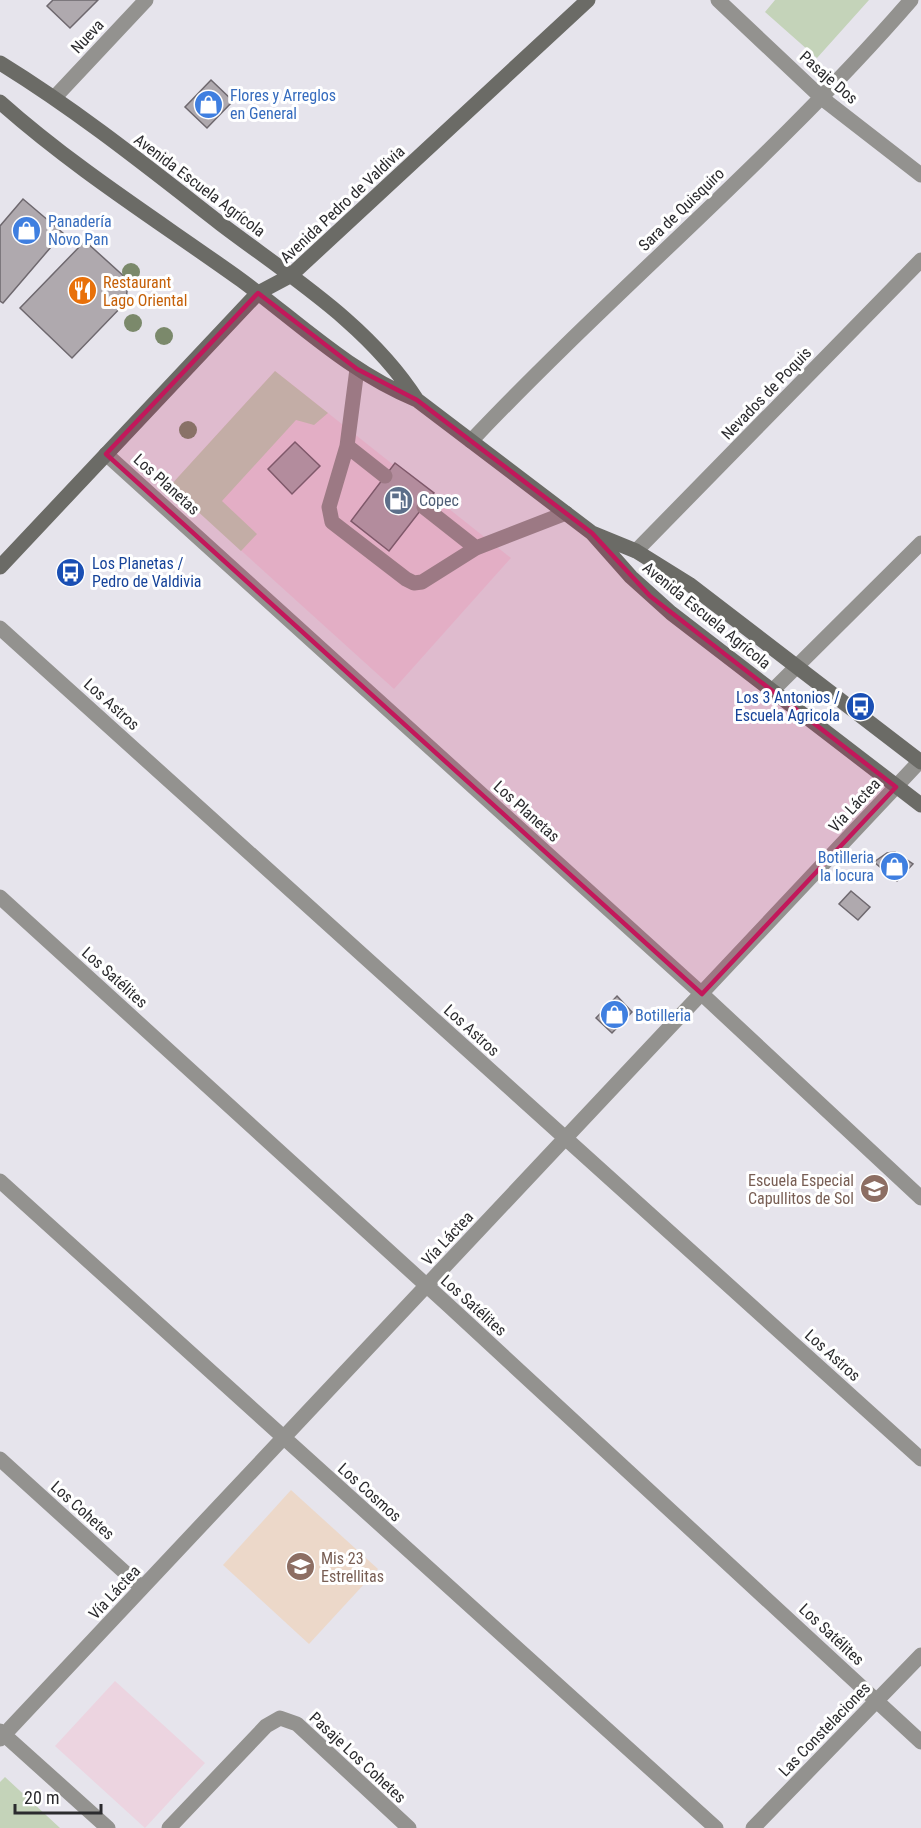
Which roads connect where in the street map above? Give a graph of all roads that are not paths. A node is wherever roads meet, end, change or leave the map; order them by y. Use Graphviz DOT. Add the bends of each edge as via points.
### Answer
graph roads {
  1 [pos="146,0"];
  2 [pos="588,0"];
  3 [pos="718,0"];
  4 [pos="911,0"];
  5 [pos="0,63"];
  6 [pos="55,97"];
  7 [pos="823,99"];
  8 [pos="0,102"];
  9 [pos="921,175"];
  10 [pos="921,260"];
  11 [pos="290,276"];
  12 [pos="258,293"];
  13 [pos="357,369"];
  14 [pos="417,400"];
  15 [pos="471,441"];
  16 [pos="346,446"];
  17 [pos="106,454"];
  18 [pos="385,476"];
  19 [pos="424,507"];
  20 [pos="566,513"];
  21 [pos="592,533"];
  22 [pos="921,543"];
  23 [pos="476,548"];
  24 [pos="636,551"];
  25 [pos="0,567"];
  26 [pos="0,628"];
  27 [pos="796,666"];
  28 [pos="772,691"];
  29 [pos="920,761"];
  30 [pos="896,787"];
  31 [pos="921,805"];
  32 [pos="0,897"];
  33 [pos="702,994"];
  34 [pos="566,1138"];
  35 [pos="0,1181"];
  36 [pos="921,1198"];
  37 [pos="427,1286"];
  38 [pos="284,1438"];
  39 [pos="0,1459"];
  40 [pos="921,1459"];
  41 [pos="142,1588"];
  42 [pos="921,1655"];
  43 [pos="875,1702"];
  44 [pos="1,1735"];
  45 [pos="921,1742"];
  46 [pos="108,1828"];
  47 [pos="169,1828"];
  48 [pos="409,1828"];
  49 [pos="717,1828"];
  50 [pos="753,1828"];
  1 -- 6 [label="street, Nueva"];
  2 -- 11 [label="main road, Avenida Pedro de Valdivia"];
  3 -- 7 [label="street, Pasaje Dos"];
  4 -- 7 [label="street, Sara de Quisquiro"];
  5 -- 6 [label="main road, Avenida Escuela Agrícola"];
  6 -- 11 [label="main road, Avenida Escuela Agrícola"];
  7 -- 9 [label="street, Pasaje Dos"];
  7 -- 15 [label="street, Sara de Quisquiro" via="660,253"];
  8 -- 12 [label="main road, Avenida Escuela Agrícola" via="34,133"];
  10 -- 24 [label="street, Nevados de Poquis"];
  11 -- 12 [label="main road, Avenida Pedro de Valdivia"];
  11 -- 14 [label="main road, Avenida Escuela Agrícola" via="376,347"];
  12 -- 13 [label="main road, Avenida Escuela Agrícola"];
  12 -- 17 [label="main road, Avenida Pedro de Valdivia"];
  13 -- 14 [label="main road, Avenida Escuela Agrícola"];
  13 -- 16 [label="street"];
  14 -- 15 [label="main road, Avenida Escuela Agrícola"];
  15 -- 20 [label="main road, Avenida Escuela Agrícola"];
  16 -- 18 [label="street"];
  16 -- 23 [label="street" via="328,507 332,522 414,583 422,582"];
  17 -- 25 [label="main road, Avenida Pedro de Valdivia"];
  17 -- 33 [label="street, Los Planetas"];
  19 -- 23 [label="street"];
  20 -- 21 [label="main road, Avenida Escuela Agrícola"];
  20 -- 23 [label="street"];
  21 -- 24 [label="main road, Avenida Escuela Agrícola"];
  21 -- 28 [label="main road, Avenida Escuela Agrícola" via="650,596"];
  22 -- 27 [label="street"];
  24 -- 27 [label="main road, Avenida Escuela Agrícola" via="688,584"];
  26 -- 34 [label="street, Los Astros"];
  27 -- 28 [label="street"];
  27 -- 29 [label="main road, Avenida Escuela Agrícola"];
  28 -- 30 [label="main road, Avenida Escuela Agrícola"];
  29 -- 30 [label="street, Vía Láctea"];
  30 -- 31 [label="main road, Avenida Escuela Agrícola"];
  30 -- 33 [label="street, Vía Láctea"];
  32 -- 37 [label="street, Los Satélites"];
  33 -- 34 [label="street, Vía Láctea"];
  33 -- 36 [label="street, Los Planetas"];
  34 -- 37 [label="street, Vía Láctea"];
  34 -- 40 [label="street, Los Astros"];
  35 -- 38 [label="street, Los Cosmos"];
  37 -- 38 [label="street, Vía Láctea"];
  37 -- 43 [label="street, Los Satélites" via="842,1666"];
  38 -- 41 [label="street, Vía Láctea"];
  38 -- 49 [label="street, Los Cosmos"];
  39 -- 41 [label="street, Los Cohetes"];
  41 -- 44 [label="street, Vía Láctea"];
  42 -- 43 [label="street, Las Constelaciones"];
  43 -- 45 [label="street, Los Satélites"];
  43 -- 50 [label="street, Las Constelaciones"];
  44 -- 46 [label="street"];
  47 -- 48 [label="street, Pasaje Los Cohetes" via="266,1726 280,1718 297,1724"];
}
